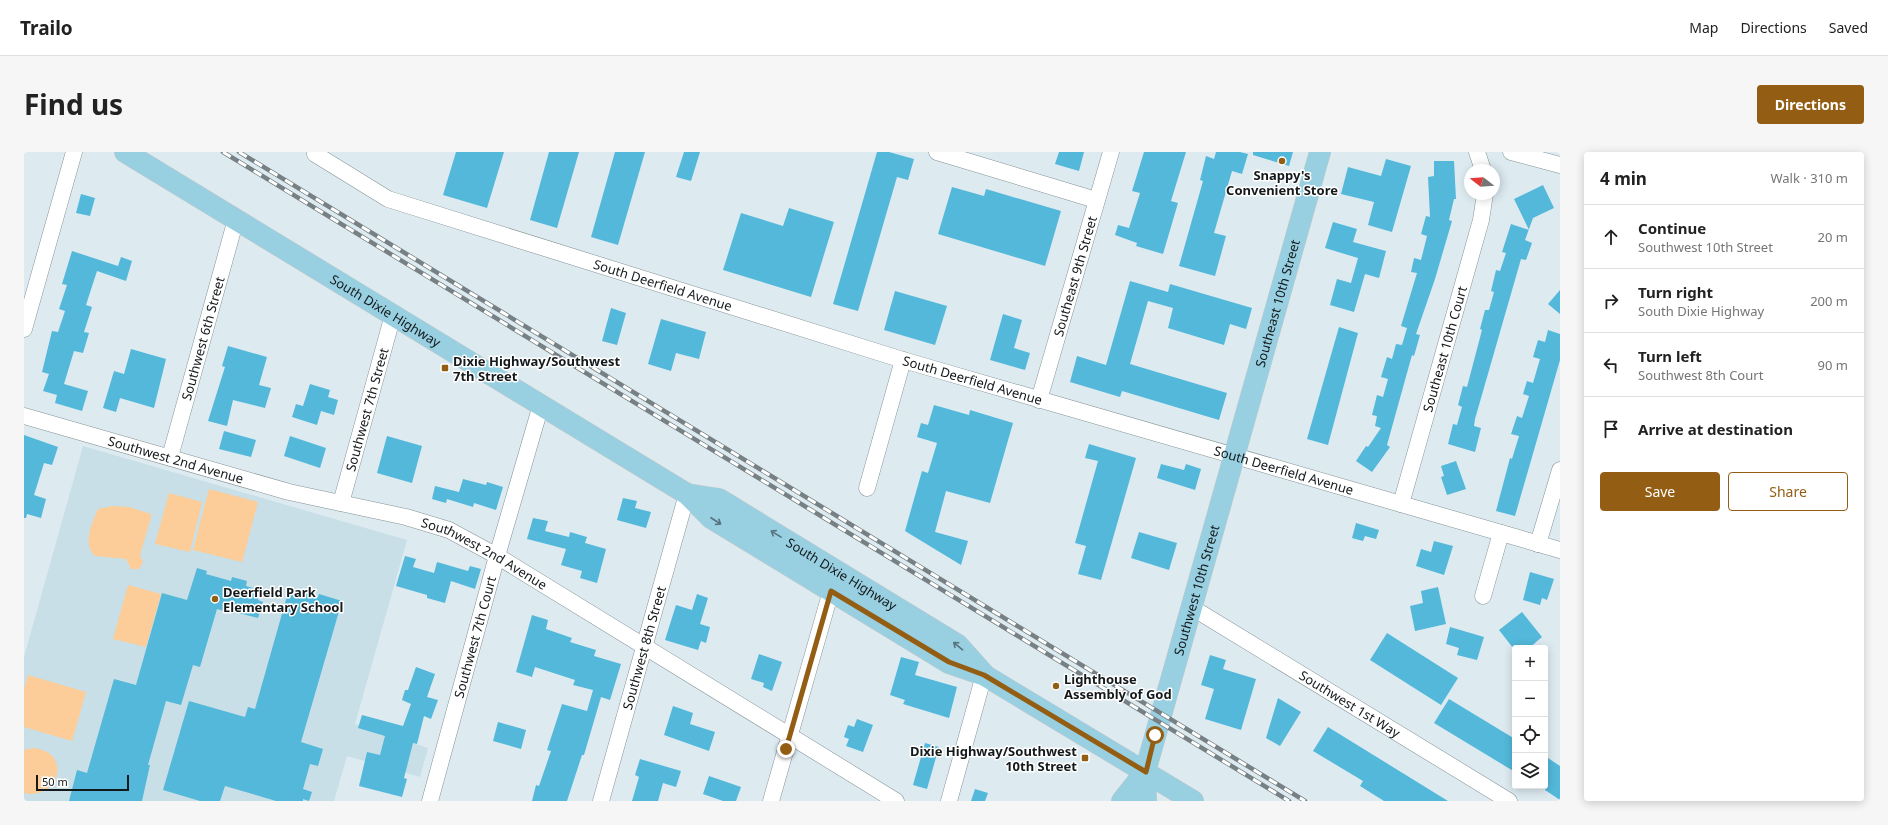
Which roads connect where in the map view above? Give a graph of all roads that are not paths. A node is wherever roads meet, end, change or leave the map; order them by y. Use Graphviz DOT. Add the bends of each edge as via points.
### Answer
graph roads {
  1 [pos="74,152"];
  2 [pos="125,152"];
  3 [pos="316,152"];
  4 [pos="937,152"];
  5 [pos="1111,152"];
  6 [pos="1320,152"];
  7 [pos="1478,152"];
  8 [pos="1511,152"];
  9 [pos="1481,164"];
  10 [pos="1560,165"];
  11 [pos="1096,200"];
  12 [pos="1484,200"];
  13 [pos="236,219"];
  14 [pos="393,315"];
  15 [pos="24,329"];
  16 [pos="903,360"];
  17 [pos="1039,400"];
  18 [pos="541,405"];
  19 [pos="24,416"];
  20 [pos="1234,455"];
  21 [pos="170,457"];
  22 [pos="1560,470"];
  23 [pos="867,488"];
  24 [pos="687,494"];
  25 [pos="341,503"];
  26 [pos="1401,504"];
  27 [pos="1501,533"];
  28 [pos="1538,544"];
  29 [pos="1560,550"];
  30 [pos="497,556"];
  31 [pos="831,591"];
  32 [pos="1483,596"];
  33 [pos="1191,607"];
  34 [pos="645,647"];
  35 [pos="984,675"];
  36 [pos="790,735"];
  37 [pos="1146,772"];
  38 [pos="430,801"];
  39 [pos="602,801"];
  40 [pos="771,801"];
  41 [pos="896,801"];
  42 [pos="949,801"];
  43 [pos="1122,801"];
  44 [pos="1146,801"];
  45 [pos="1193,801"];
  46 [pos="1508,801"];
  1 -- 15 [label="street"];
  2 -- 13 [label="main road, South Dixie Highway"];
  3 -- 16 [label="street, South Deerfield Avenue" via="315,154 388,199"];
  4 -- 11 [label="street"];
  5 -- 11 [label="street, Southeast 9th Street"];
  6 -- 20 [label="main road, Southeast 10th Street"];
  7 -- 9 [label="street"];
  8 -- 10 [label="street"];
  11 -- 17 [label="street, Southeast 9th Street"];
  12 -- 26 [label="street, Southeast 10th Court" via="1481,220"];
  13 -- 14 [label="main road, South Dixie Highway"];
  13 -- 21 [label="street, Southwest 6th Street"];
  14 -- 18 [label="main road, South Dixie Highway"];
  14 -- 25 [label="street, Southwest 7th Street"];
  16 -- 17 [label="street, South Deerfield Avenue"];
  16 -- 23 [label="street"];
  17 -- 20 [label="street, South Deerfield Avenue"];
  18 -- 24 [label="main road, South Dixie Highway"];
  18 -- 30 [label="street, Southwest 7th Court"];
  19 -- 21 [label="street, Southwest 2nd Avenue"];
  20 -- 26 [label="street, South Deerfield Avenue"];
  20 -- 33 [label="main road, Southwest 10th Street"];
  21 -- 25 [label="street, Southwest 2nd Avenue" via="289,492"];
  22 -- 28 [label="street"];
  24 -- 31 [label="main road, South Dixie Highway, one-way" via="711,518"];
  24 -- 34 [label="street, Southwest 8th Street"];
  35 -- 24 [label="main road, South Dixie Highway, one-way" via="958,645 739,511 719,499"];
  25 -- 30 [label="street, Southwest 2nd Avenue" via="406,517 449,530"];
  26 -- 27 [label="street, South Deerfield Avenue"];
  27 -- 28 [label="street, South Deerfield Avenue"];
  27 -- 32 [label="street"];
  28 -- 29 [label="street, South Deerfield Avenue"];
  30 -- 34 [label="street, Southwest 2nd Avenue"];
  30 -- 38 [label="street, Southwest 7th Court"];
  31 -- 35 [label="main road, South Dixie Highway" via="949,662"];
  31 -- 36 [label="street"];
  33 -- 37 [label="main road, Southwest 10th Street"];
  33 -- 46 [label="street, Southwest 1st Way"];
  34 -- 36 [label="street, Southwest 2nd Avenue"];
  34 -- 39 [label="street, Southwest 8th Street"];
  35 -- 37 [label="main road, South Dixie Highway"];
  35 -- 42 [label="street"];
  36 -- 40 [label="street"];
  36 -- 41 [label="street, Southwest 2nd Avenue"];
  37 -- 43 [label="main road, Southwest 10th Street"];
  37 -- 44 [label="main road, Southwest 10th Street"];
  37 -- 45 [label="main road, South Dixie Highway"];
}
